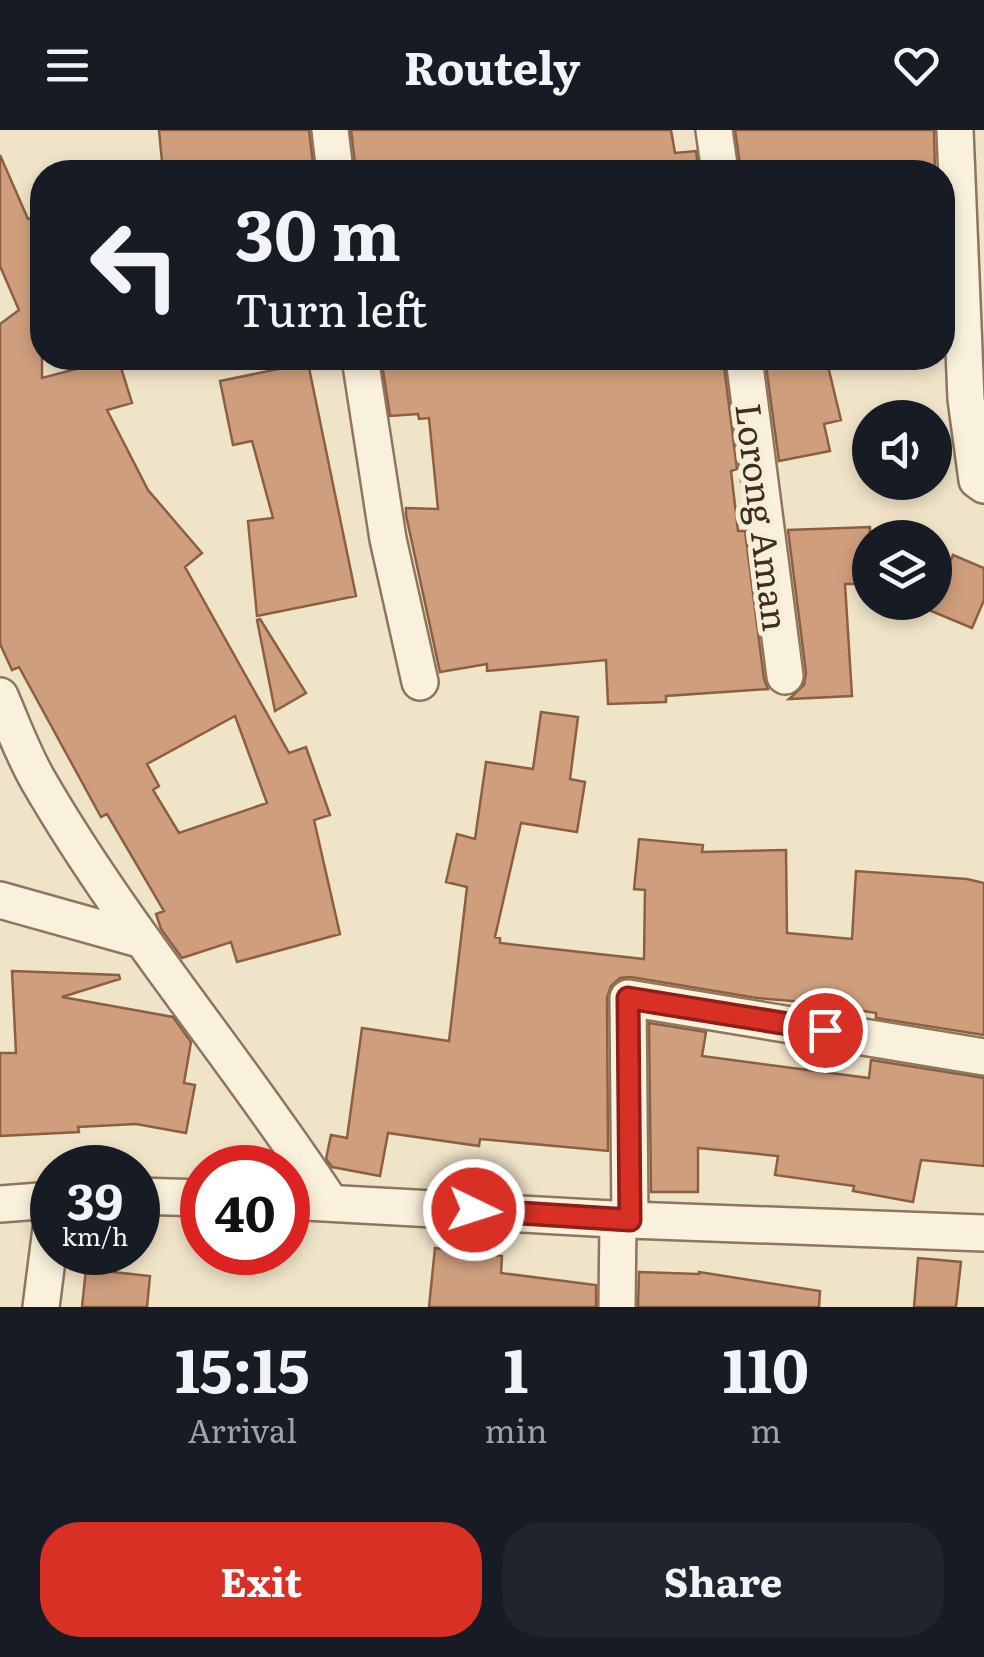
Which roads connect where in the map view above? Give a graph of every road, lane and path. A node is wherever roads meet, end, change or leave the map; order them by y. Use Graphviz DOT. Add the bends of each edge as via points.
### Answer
graph roads {
  1 [pos="330,130"];
  2 [pos="714,130"];
  3 [pos="955,130"];
  4 [pos="334,160"];
  5 [pos="718,160"];
  6 [pos="362,370"];
  7 [pos="746,370"];
  8 [pos="984,484"];
  9 [pos="785,676"];
  10 [pos="420,682"];
  11 [pos="0,696"];
  12 [pos="0,900"];
  13 [pos="139,939"];
  14 [pos="984,1057"];
  15 [pos="310,1201"];
  16 [pos="30,1202"];
  17 [pos="330,1202"];
  18 [pos="0,1204"];
  19 [pos="624,1220"];
  20 [pos="984,1233"];
  21 [pos="44,1275"];
  22 [pos="40,1307"];
  23 [pos="617,1307"];
  1 -- 4 [label="street"];
  2 -- 5 [label="street"];
  3 -- 8 [label="street" via="966,399 977,480"];
  6 -- 10 [label="street" via="388,539"];
  7 -- 9 [label="street, Lorong Aman"];
  11 -- 13 [label="street" via="36,777"];
  12 -- 13 [label="street"];
  13 -- 17 [label="street"];
  14 -- 19 [label="street" via="628,998"];
  15 -- 17 [label="street"];
  16 -- 18 [label="street"];
  17 -- 19 [label="street"];
  19 -- 20 [label="street"];
  19 -- 23 [label="street"];
  21 -- 22 [label="street"];
}
